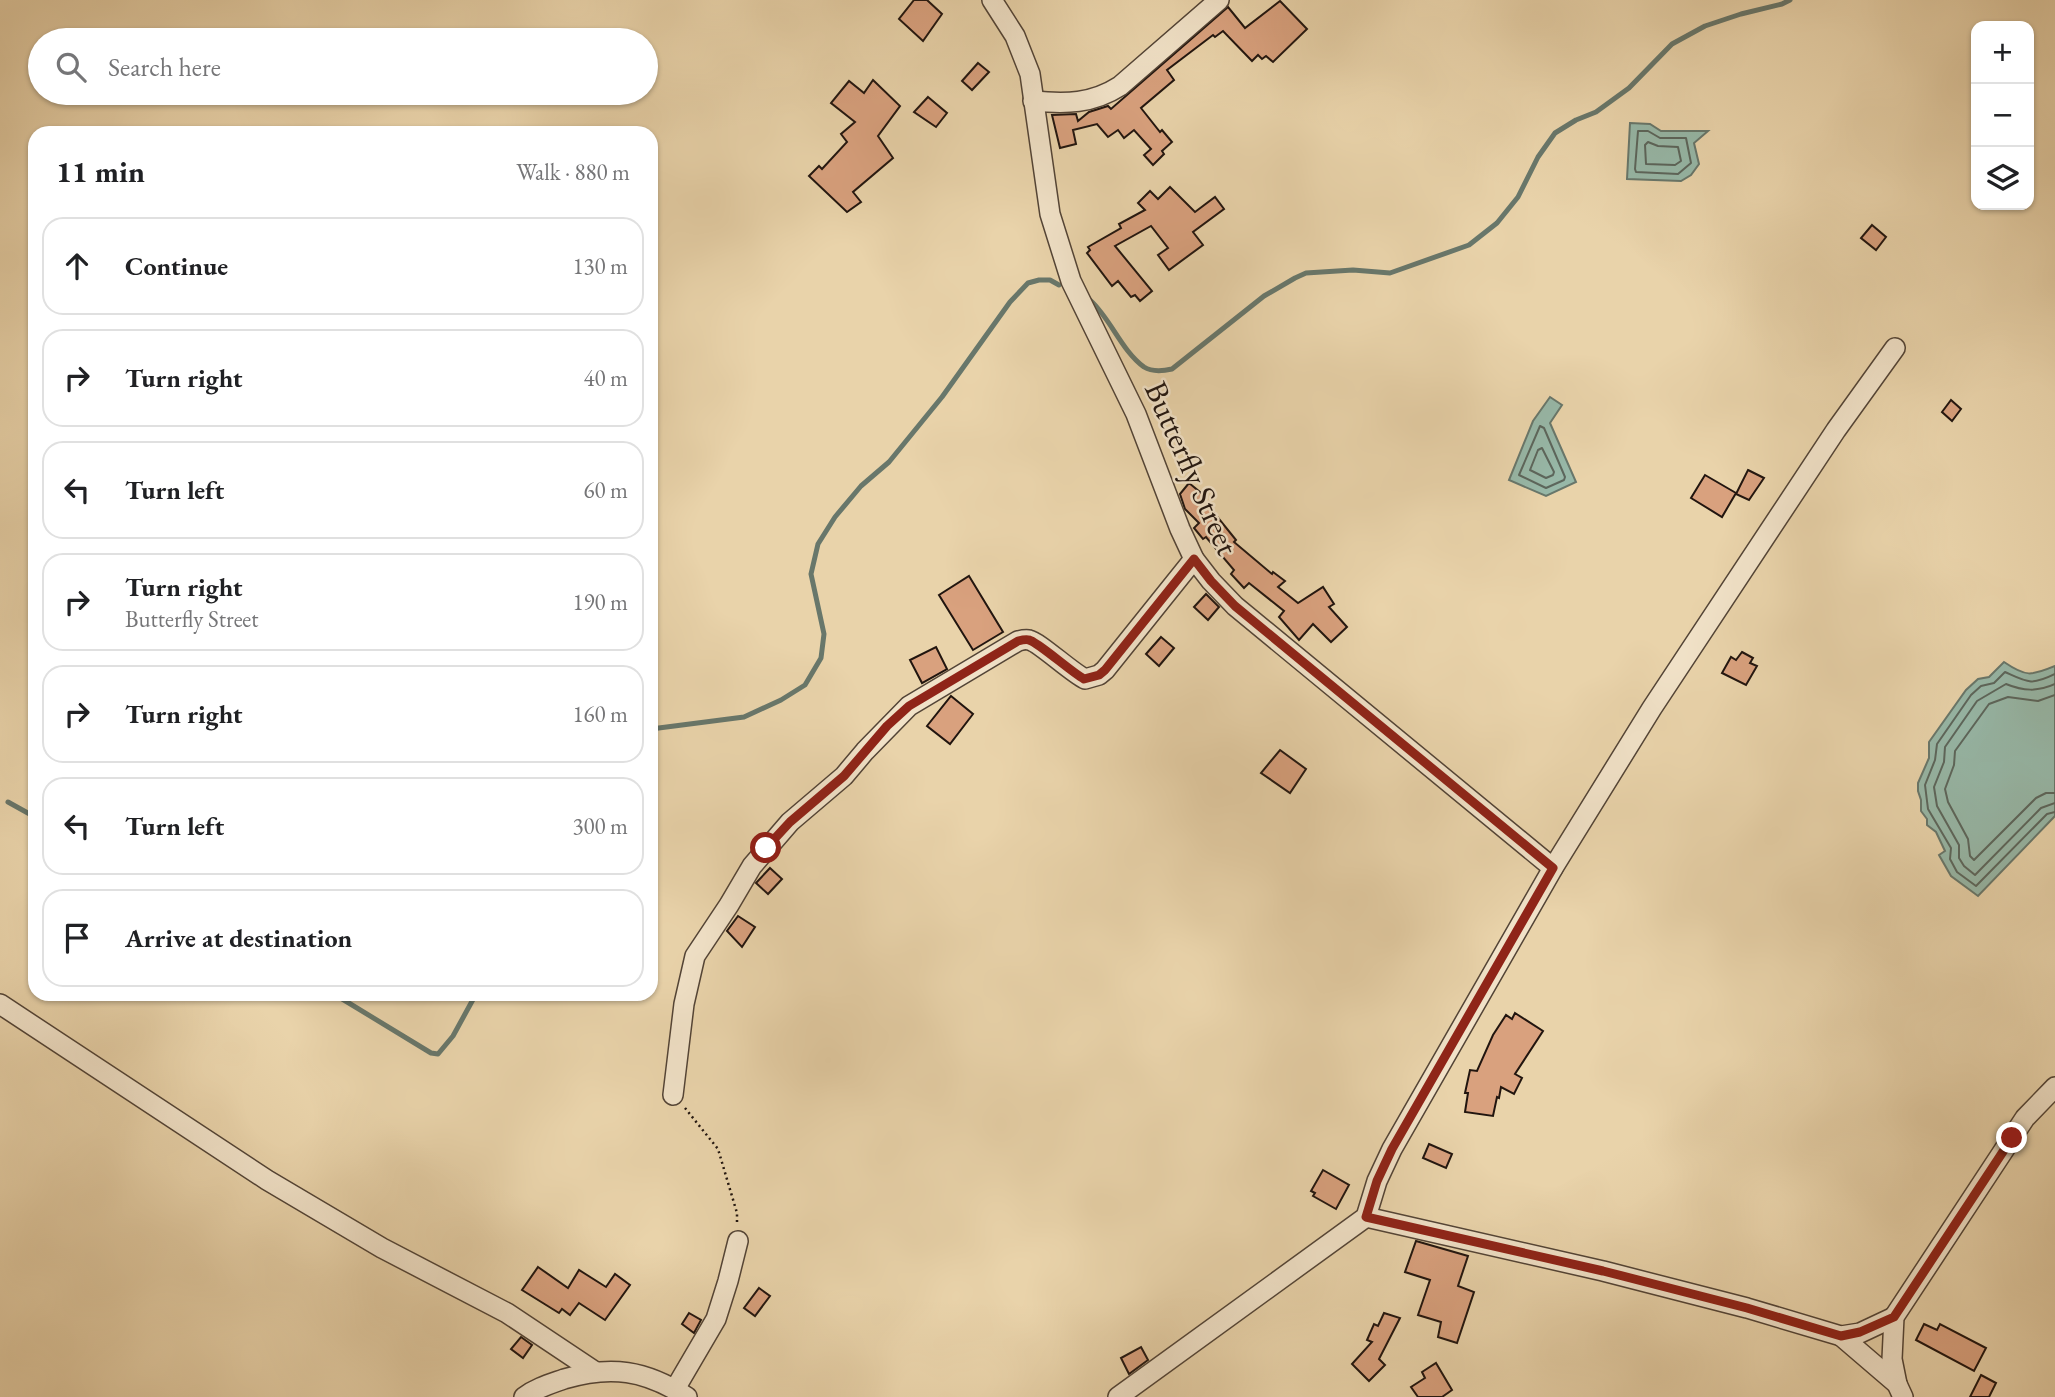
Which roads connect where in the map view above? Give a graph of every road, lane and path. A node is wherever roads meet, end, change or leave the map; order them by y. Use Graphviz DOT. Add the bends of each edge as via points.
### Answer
graph roads {
  1 [pos="992,0"];
  2 [pos="1219,0"];
  3 [pos="1033,101"];
  4 [pos="1895,348"];
  5 [pos="1194,559"];
  6 [pos="1553,868"];
  7 [pos="0,1004"];
  8 [pos="2055,1087"];
  9 [pos="673,1095"];
  10 [pos="1366,1217"];
  11 [pos="738,1241"];
  12 [pos="1894,1317"];
  13 [pos="1841,1336"];
  14 [pos="594,1371"];
  15 [pos="1900,1391"];
  16 [pos="681,1393"];
  17 [pos="524,1397"];
  18 [pos="1118,1397"];
  1 -- 3 [label="street, Butterfly Street" via="1015,36 1030,74"];
  2 -- 3 [label="street" via="1105,96 1074,103"];
  3 -- 5 [label="street, Butterfly Street" via="1050,214 1071,281 1136,415"];
  4 -- 6 [label="street" via="1728,592"];
  5 -- 6 [label="street, Butterfly Street" via="1235,606"];
  5 -- 9 [label="street" via="1099,675 1084,679 1038,644 1018,641 909,706 844,776 790,822 751,866 695,956"];
  6 -- 10 [label="street" via="1392,1149"];
  7 -- 14 [label="street" via="267,1180 382,1248 507,1313"];
  8 -- 12 [label="street" via="2025,1118"];
  9 -- 11 [label="path" via="718,1149 737,1213"];
  10 -- 13 [label="street" via="1603,1271"];
  10 -- 18 [label="street"];
  11 -- 16 [label="street" via="716,1318"];
  12 -- 13 [label="street"];
  12 -- 15 [label="street" via="1892,1359"];
  13 -- 15 [label="street"];
  14 -- 16 [label="street" via="630,1372"];
  14 -- 17 [label="street" via="547,1384"];
}
